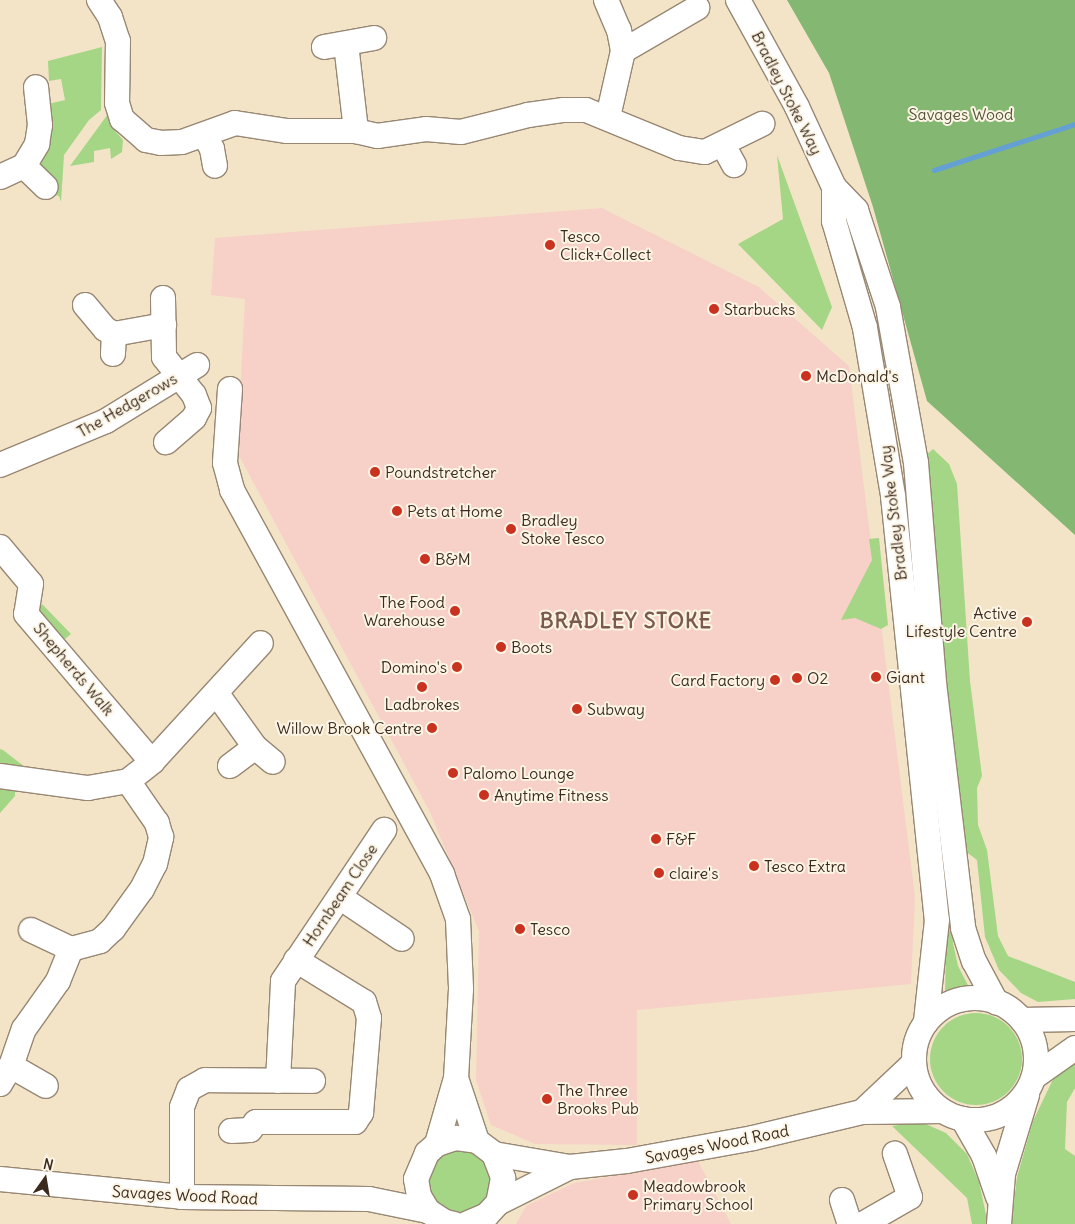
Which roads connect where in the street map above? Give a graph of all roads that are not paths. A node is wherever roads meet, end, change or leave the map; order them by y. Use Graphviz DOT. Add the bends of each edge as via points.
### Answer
graph roads {
  1 [pos="99,0"];
  2 [pos="606,0"];
  3 [pos="738,0"];
  4 [pos="697,8"];
  5 [pos="374,38"];
  6 [pos="623,52"];
  7 [pos="36,87"];
  8 [pos="608,117"];
  9 [pos="762,124"];
  10 [pos="356,131"];
  11 [pos="204,135"];
  12 [pos="24,166"];
  13 [pos="215,166"];
  14 [pos="0,177"];
  15 [pos="46,186"];
  16 [pos="834,187"];
  17 [pos="163,298"];
  18 [pos="85,305"];
  19 [pos="164,325"];
  20 [pos="187,370"];
  21 [pos="230,389"];
  22 [pos="166,442"];
  23 [pos="0,465"];
  24 [pos="0,548"];
  25 [pos="261,642"];
  26 [pos="217,694"];
  27 [pos="255,747"];
  28 [pos="152,762"];
  29 [pos="273,762"];
  30 [pos="230,766"];
  31 [pos="0,776"];
  32 [pos="128,781"];
  33 [pos="384,830"];
  34 [pos="340,898"];
  35 [pos="31,930"];
  36 [pos="402,939"];
  37 [pos="71,949"];
  38 [pos="296,960"];
  39 [pos="996,1002"];
  40 [pos="1075,1019"];
  41 [pos="1022,1020"];
  42 [pos="926,1022"];
  43 [pos="1075,1048"];
  44 [pos="914,1063"];
  45 [pos="6,1075"];
  46 [pos="456,1078"];
  47 [pos="278,1081"];
  48 [pos="313,1081"];
  49 [pos="1031,1084"];
  50 [pos="46,1086"];
  51 [pos="862,1112"];
  52 [pos="953,1115"];
  53 [pos="231,1130"];
  54 [pos="437,1144"];
  55 [pos="485,1147"];
  56 [pos="895,1154"];
  57 [pos="570,1167"];
  58 [pos="1,1179"];
  59 [pos="416,1179"];
  60 [pos="182,1197"];
  61 [pos="369,1199"];
  62 [pos="842,1200"];
  63 [pos="999,1213"];
  64 [pos="490,1214"];
  65 [pos="448,1221"];
  66 [pos="850,1224"];
  67 [pos="863,1224"];
  1 -- 11 [label="street" via="110,17 118,41 118,103 122,119 133,132 154,142 182,142"];
  2 -- 6 [label="street" via="619,30"];
  3 -- 16 [label="street, Bradley Stoke Way" via="797,107"];
  4 -- 6 [label="street"];
  5 -- 10 [label="street" via="335,46"];
  6 -- 8 [label="street"];
  7 -- 12 [label="street" via="40,125 37,144"];
  8 -- 9 [label="street" via="692,151 728,155"];
  8 -- 10 [label="street" via="586,110 564,110 528,115 460,132 426,129 377,136"];
  10 -- 11 [label="street" via="287,131 235,123"];
  11 -- 13 [label="street" via="212,149"];
  12 -- 14 [label="street"];
  12 -- 15 [label="street"];
  16 -- 39 [label="street, Bradley Stoke Way" via="856,210 872,251 888,307 908,404 963,928 974,961"];
  16 -- 42 [label="street, Bradley Stoke Way" via="834,221 865,328 893,496 937,920"];
  17 -- 19 [label="street"];
  18 -- 19 [label="street" via="114,344"];
  19 -- 20 [label="street" via="164,357"];
  20 -- 22 [label="street" via="199,408 194,418"];
  20 -- 23 [label="street, The Hedgerows" via="91,429"];
  21 -- 46 [label="street" via="225,463 232,490 442,874 458,919 461,989"];
  24 -- 28 [label="street, Shepherds Walk" via="31,584 26,614"];
  25 -- 26 [label="street"];
  26 -- 27 [label="street"];
  26 -- 28 [label="street"];
  27 -- 29 [label="street"];
  27 -- 30 [label="street"];
  28 -- 32 [label="street"];
  31 -- 32 [label="street" via="88,788"];
  32 -- 37 [label="street" via="157,823 160,851 142,889 113,929 100,941"];
  33 -- 34 [label="street, Hornbeam Close"];
  34 -- 36 [label="street"];
  34 -- 38 [label="street, Hornbeam Close"];
  35 -- 37 [label="street"];
  37 -- 45 [label="street" via="58,981 24,1029"];
  38 -- 47 [label="street, Hornbeam Close" via="283,981"];
  38 -- 53 [label="street, Hornbeam Close" via="364,1002 369,1018 361,1113 355,1122 256,1122 250,1130"];
  39 -- 41 [label="street"];
  39 -- 42 [label="street" via="977,998 958,1001 940,1009"];
  40 -- 41 [label="street"];
  41 -- 49 [label="street" via="1035,1047"];
  42 -- 44 [label="street" via="919,1035"];
  43 -- 49 [label="street"];
  44 -- 51 [label="street"];
  44 -- 52 [label="street" via="920,1085"];
  45 -- 50 [label="street"];
  46 -- 54 [label="street"];
  46 -- 55 [label="street"];
  47 -- 48 [label="street"];
  47 -- 60 [label="street" via="205,1080 189,1089 182,1107"];
  49 -- 52 [label="street" via="1005,1113 990,1119"];
  49 -- 63 [label="street" via="1003,1174"];
  51 -- 52 [label="street, Savages Wood Road"];
  51 -- 57 [label="street, Savages Wood Road" via="752,1138 627,1161"];
  52 -- 63 [label="street" via="984,1156"];
  54 -- 55 [label="street" via="456,1138"];
  54 -- 59 [label="street" via="426,1153"];
  55 -- 57 [label="street, Savages Wood Road"];
  55 -- 64 [label="street" via="503,1178"];
  56 -- 67 [label="street" via="910,1197"];
  57 -- 64 [label="street, Savages Wood Road"];
  58 -- 60 [label="street, Savages Wood Road"];
  59 -- 61 [label="street, Savages Wood Road"];
  59 -- 65 [label="street" via="419,1196"];
  60 -- 61 [label="street, Savages Wood Road"];
  61 -- 65 [label="street, Savages Wood Road"];
  62 -- 66 [label="street"];
  64 -- 65 [label="street"];
}
